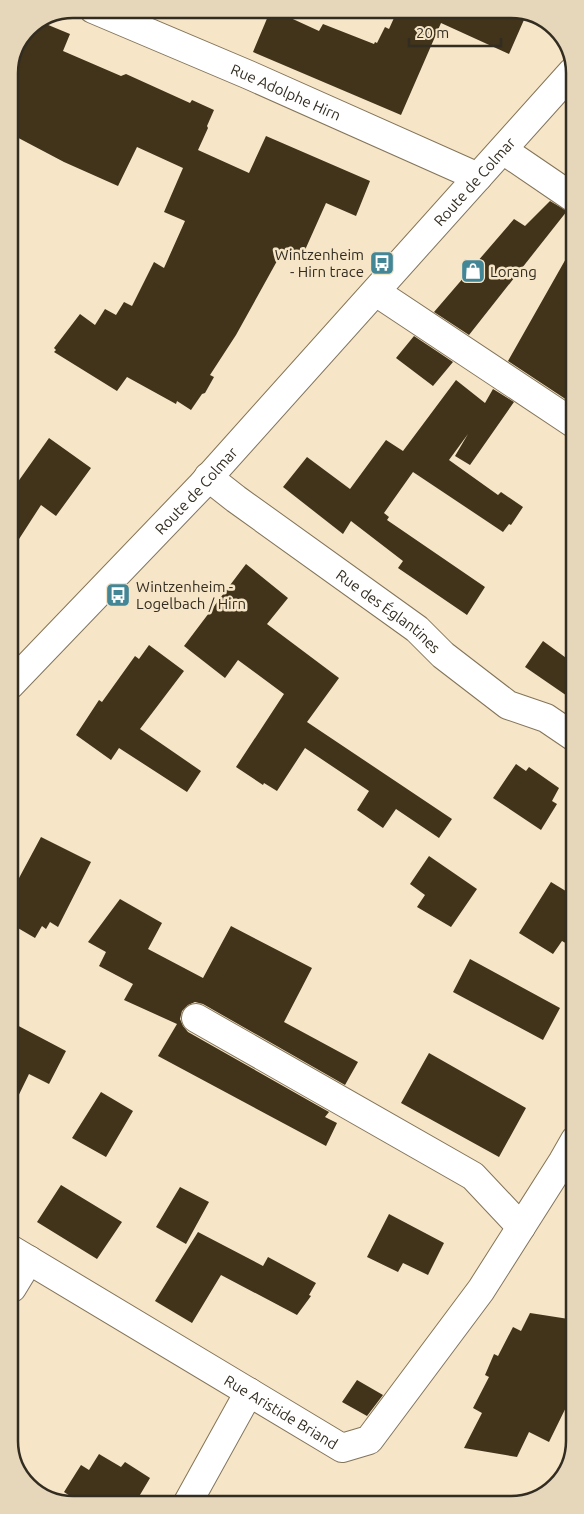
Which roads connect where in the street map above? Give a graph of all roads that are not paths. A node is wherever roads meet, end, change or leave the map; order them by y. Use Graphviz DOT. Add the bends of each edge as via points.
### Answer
graph roads {
  1 [pos="114,18"];
  2 [pos="566,79"];
  3 [pos="503,150"];
  4 [pos="478,177"];
  5 [pos="566,193"];
  6 [pos="376,292"];
  7 [pos="566,418"];
  8 [pos="208,478"];
  9 [pos="18,677"];
  10 [pos="566,732"];
  11 [pos="196,1018"];
  12 [pos="566,1155"];
  13 [pos="521,1227"];
  14 [pos="20,1255"];
  15 [pos="249,1392"];
  16 [pos="191,1496"];
  1 -- 4 [label="street, Rue Adolphe Hirn"];
  2 -- 3 [label="street, Route de Colmar"];
  3 -- 4 [label="street, Route de Colmar"];
  3 -- 5 [label="street"];
  4 -- 6 [label="street, Route de Colmar"];
  6 -- 7 [label="street"];
  6 -- 8 [label="street, Route de Colmar"];
  8 -- 9 [label="street, Route de Colmar"];
  8 -- 10 [label="street, Rue des Églantines" via="417,629 443,655 508,705 546,718"];
  11 -- 13 [label="street" via="473,1176"];
  12 -- 13 [label="street, Rue Aristide Briand"];
  13 -- 15 [label="street, Rue Aristide Briand" via="481,1290 369,1440 342,1448"];
  14 -- 15 [label="street, Rue Aristide Briand"];
  15 -- 16 [label="street"];
}
